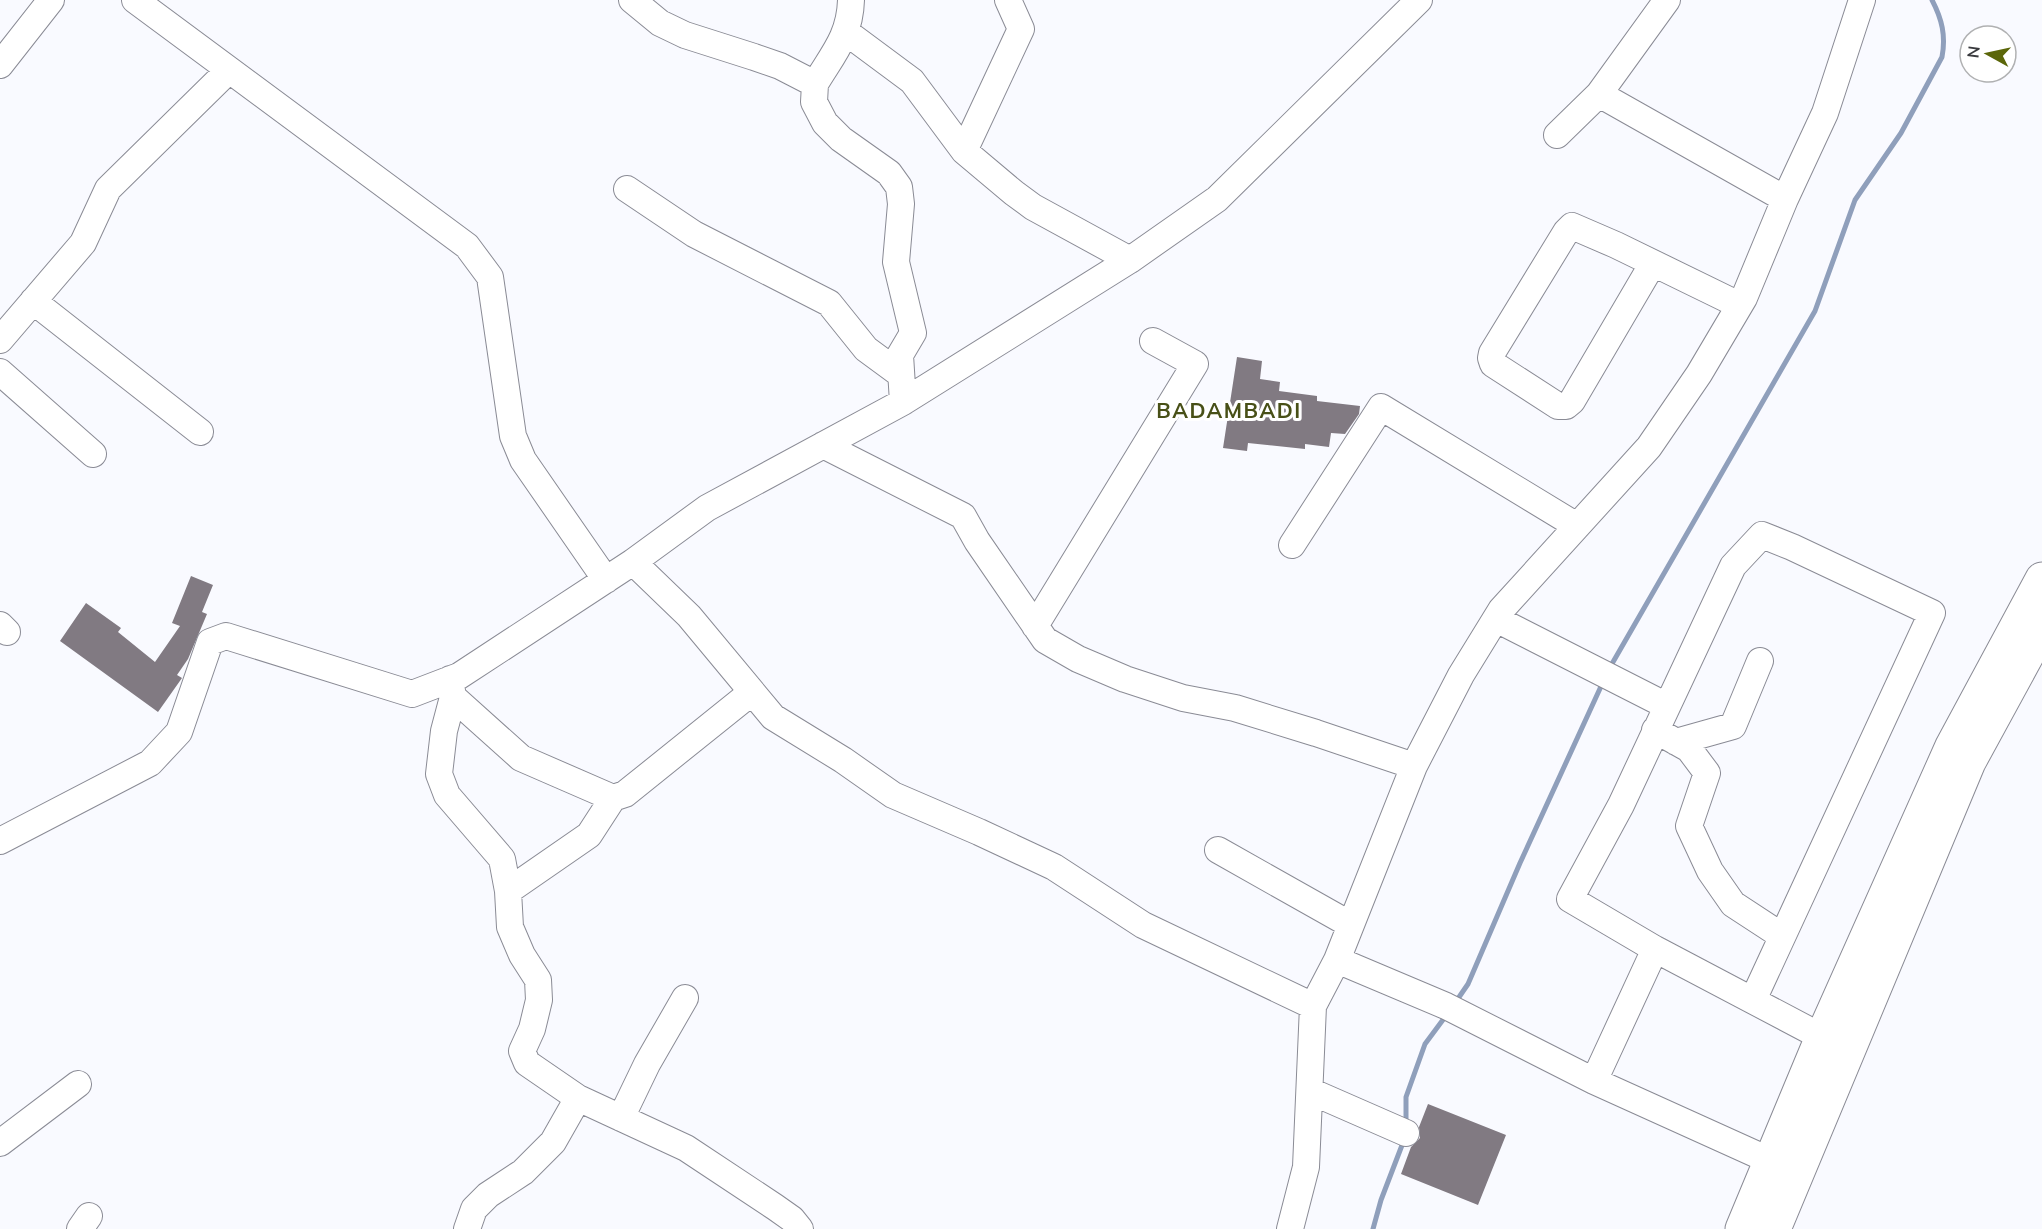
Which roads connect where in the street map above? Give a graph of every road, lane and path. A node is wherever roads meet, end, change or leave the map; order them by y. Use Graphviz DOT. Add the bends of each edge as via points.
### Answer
graph roads {
  1 [pos="51,0"];
  2 [pos="135,0"];
  3 [pos="632,0"];
  4 [pos="851,0"];
  5 [pos="1008,0"];
  6 [pos="1419,0"];
  7 [pos="1667,0"];
  8 [pos="1862,0"];
  9 [pos="846,32"];
  10 [pos="0,65"];
  11 [pos="229,70"];
  12 [pos="815,84"];
  13 [pos="1599,94"];
  14 [pos="1557,135"];
  15 [pos="964,151"];
  16 [pos="627,189"];
  17 [pos="1785,199"];
  18 [pos="1130,260"];
  19 [pos="1653,263"];
  20 [pos="33,301"];
  21 [pos="1739,305"];
  22 [pos="0,340"];
  23 [pos="1153,341"];
  24 [pos="0,372"];
  25 [pos="900,374"];
  26 [pos="903,402"];
  27 [pos="200,432"];
  28 [pos="823,445"];
  29 [pos="93,454"];
  30 [pos="1577,526"];
  31 [pos="1292,545"];
  32 [pos="633,562"];
  33 [pos="606,579"];
  34 [pos="2042,579"];
  35 [pos="1496,619"];
  36 [pos="1035,626"];
  37 [pos="2042,628"];
  38 [pos="1760,661"];
  39 [pos="452,688"];
  40 [pos="752,692"];
  41 [pos="1667,706"];
  42 [pos="1666,736"];
  43 [pos="1414,766"];
  44 [pos="613,798"];
  45 [pos="0,841"];
  46 [pos="1218,850"];
  47 [pos="508,891"];
  48 [pos="1351,925"];
  49 [pos="1782,936"];
  50 [pos="1655,949"];
  51 [pos="1337,960"];
  52 [pos="685,998"];
  53 [pos="1753,1000"];
  54 [pos="1313,1006"];
  55 [pos="1821,1037"];
  56 [pos="1594,1081"];
  57 [pos="78,1084"];
  58 [pos="1310,1091"];
  59 [pos="578,1098"];
  60 [pos="621,1118"];
  61 [pos="1406,1133"];
  62 [pos="0,1143"];
  63 [pos="1771,1161"];
  64 [pos="466,1229"];
  65 [pos="800,1229"];
  66 [pos="1290,1229"];
  67 [pos="1742,1229"];
  68 [pos="1774,1229"];
  1 -- 10 [label="street"];
  2 -- 11 [label="street"];
  3 -- 12 [label="street" via="660,23 685,36 780,66"];
  4 -- 9 [label="street"];
  5 -- 15 [label="street" via="1021,29"];
  6 -- 18 [label="street" via="1217,199"];
  7 -- 13 [label="street"];
  8 -- 17 [label="street" via="1825,113"];
  9 -- 12 [label="street"];
  9 -- 15 [label="street" via="912,81"];
  11 -- 20 [label="street" via="108,189 83,243"];
  11 -- 33 [label="street" via="467,246 490,277 513,436 524,460"];
  12 -- 25 [label="street" via="814,102 825,123 840,139 889,173 899,187 902,204 896,262 913,333 900,355"];
  13 -- 14 [label="street"];
  13 -- 17 [label="street"];
  15 -- 18 [label="street" via="1033,207"];
  16 -- 25 [label="street" via="694,234 829,303 866,349"];
  17 -- 21 [label="street"];
  18 -- 26 [label="street"];
  19 -- 19 [label="street" via="1566,406 1558,406 1493,364 1492,352 1572,226"];
  19 -- 21 [label="street"];
  20 -- 22 [label="street"];
  20 -- 27 [label="street"];
  21 -- 30 [label="street" via="1699,374 1649,447"];
  23 -- 36 [label="street" via="1195,364"];
  24 -- 29 [label="street"];
  25 -- 26 [label="street"];
  26 -- 28 [label="street"];
  28 -- 32 [label="street" via="707,508"];
  28 -- 36 [label="street" via="963,516"];
  30 -- 31 [label="street" via="1381,407"];
  30 -- 35 [label="street"];
  32 -- 33 [label="street"];
  32 -- 40 [label="street" via="689,616"];
  33 -- 39 [label="street" via="459,676"];
  34 -- 55 [label="main road" via="1952,746"];
  35 -- 41 [label="street"];
  35 -- 43 [label="street" via="1461,675"];
  36 -- 43 [label="street" via="1045,640 1125,679 1183,698 1245,711"];
  37 -- 68 [label="main road" via="1969,762"];
  38 -- 42 [label="street" via="1733,726"];
  39 -- 44 [label="street" via="521,758"];
  39 -- 45 [label="street" via="412,694 226,636 210,642 180,732 150,763"];
  39 -- 47 [label="street" via="439,774 447,795 502,860"];
  40 -- 44 [label="street" via="625,794"];
  40 -- 54 [label="street" via="773,717 893,795 1054,867 1143,925"];
  41 -- 42 [label="street"];
  41 -- 49 [label="street" via="1733,566 1762,535 1932,613"];
  42 -- 49 [label="street" via="1689,750 1707,772 1689,826 1710,871 1733,904"];
  42 -- 50 [label="street" via="1620,805 1570,899"];
  43 -- 48 [label="street"];
  44 -- 47 [label="street" via="589,835"];
  46 -- 48 [label="street"];
  47 -- 59 [label="street" via="510,927 538,980 539,1000 522,1050 526,1063"];
  48 -- 51 [label="street"];
  49 -- 53 [label="street"];
  50 -- 53 [label="street"];
  50 -- 56 [label="street"];
  51 -- 54 [label="street"];
  51 -- 56 [label="street" via="1446,1006"];
  52 -- 60 [label="street"];
  53 -- 55 [label="street"];
  54 -- 58 [label="street"];
  55 -- 63 [label="main road"];
  56 -- 63 [label="street"];
  57 -- 62 [label="street"];
  58 -- 61 [label="street"];
  58 -- 66 [label="street" via="1306,1167"];
  59 -- 60 [label="street"];
  59 -- 64 [label="street" via="553,1142 523,1172 474,1209"];
  60 -- 65 [label="street" via="686,1148 776,1207"];
  63 -- 67 [label="main road"];
}
